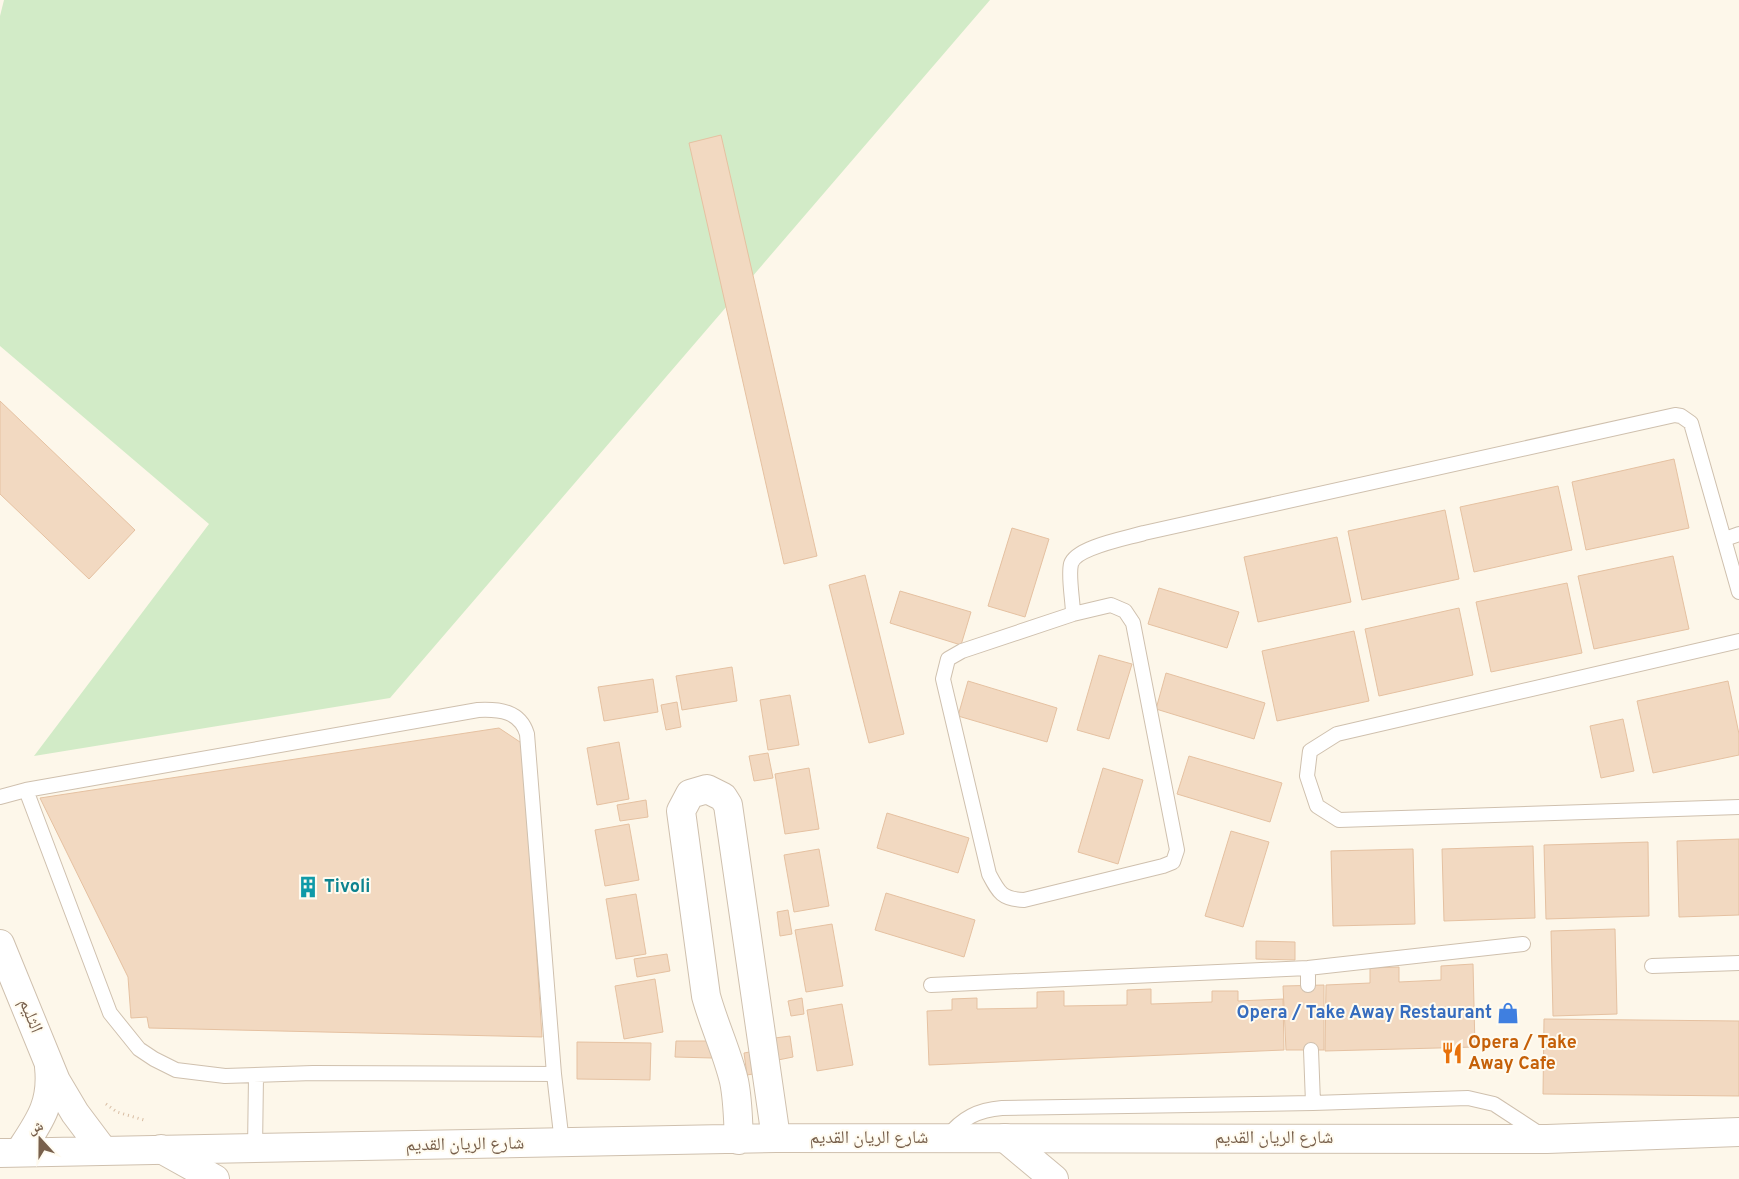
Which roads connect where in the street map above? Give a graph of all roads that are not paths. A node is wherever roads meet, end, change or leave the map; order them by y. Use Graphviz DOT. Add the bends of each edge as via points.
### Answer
graph roads {
  1 [pos="1739,534"];
  2 [pos="1725,538"];
  3 [pos="1739,592"];
  4 [pos="1073,614"];
  5 [pos="1739,642"];
  6 [pos="26,790"];
  7 [pos="0,797"];
  8 [pos="1739,808"];
  9 [pos="0,944"];
  10 [pos="1523,944"];
  11 [pos="1739,963"];
  12 [pos="1652,966"];
  13 [pos="1308,968"];
  14 [pos="931,985"];
  15 [pos="1308,985"];
  16 [pos="762,1038"];
  17 [pos="723,1041"];
  18 [pos="1311,1050"];
  19 [pos="48,1060"];
  20 [pos="554,1074"];
  21 [pos="256,1076"];
  22 [pos="1313,1103"];
  23 [pos="1739,1132"];
  24 [pos="776,1138"];
  25 [pos="946,1138"];
  26 [pos="1005,1138"];
  27 [pos="1547,1139"];
  28 [pos="739,1140"];
  29 [pos="562,1143"];
  30 [pos="102,1149"];
  31 [pos="161,1149"];
  32 [pos="255,1149"];
  33 [pos="10,1152"];
  34 [pos="215,1179"];
  35 [pos="1054,1179"];
  1 -- 2 [label="lane"];
  2 -- 3 [label="lane"];
  2 -- 4 [label="lane" via="1691,424 1675,415 1144,533 1088,549 1076,555 1071,564"];
  4 -- 4 [label="lane" via="1111,605 1125,610 1133,623 1177,850 1173,862 1163,866 1024,900 1009,899 998,891 988,874 943,678 948,659 962,650"];
  5 -- 8 [label="lane" via="1337,734 1310,751 1307,776 1316,806 1339,820"];
  6 -- 7 [label="lane"];
  6 -- 20 [label="lane" via="478,710 508,712 519,718 527,734"];
  6 -- 21 [label="lane" via="110,1013 125,1034 139,1049 176,1070 202,1075"];
  9 -- 19 [label="street, الثليم"];
  10 -- 13 [label="lane"];
  11 -- 12 [label="lane"];
  13 -- 14 [label="lane"];
  13 -- 15 [label="lane"];
  16 -- 17 [label="street"];
  16 -- 17 [label="street" via="728,805 723,797 707,789 690,794 681,811 706,996"];
  16 -- 24 [label="street"];
  17 -- 28 [label="street" via="735,1084"];
  18 -- 22 [label="lane"];
  19 -- 30 [label="street, الثليم" via="74,1113"];
  19 -- 33 [label="street, الثليم" via="50,1079 45,1112"];
  20 -- 21 [label="lane" via="313,1073"];
  20 -- 29 [label="lane"];
  21 -- 32 [label="lane"];
  22 -- 25 [label="lane" via="1002,1108 968,1116"];
  22 -- 27 [label="lane" via="1468,1098 1506,1110"];
  23 -- 27 [label="street, شارع الريان القديم"];
  24 -- 25 [label="street, شارع الريان القديم"];
  24 -- 28 [label="street, شارع الريان القديم"];
  25 -- 26 [label="street, شارع الريان القديم"];
  26 -- 27 [label="street, شارع الريان القديم"];
  26 -- 35 [label="street"];
  28 -- 29 [label="street, شارع الريان القديم"];
  29 -- 32 [label="street, شارع الريان القديم"];
  30 -- 31 [label="street, شارع الريان القديم"];
  30 -- 33 [label="street, شارع الريان القديم"];
  31 -- 32 [label="street, شارع الريان القديم"];
  31 -- 34 [label="street"];
}
